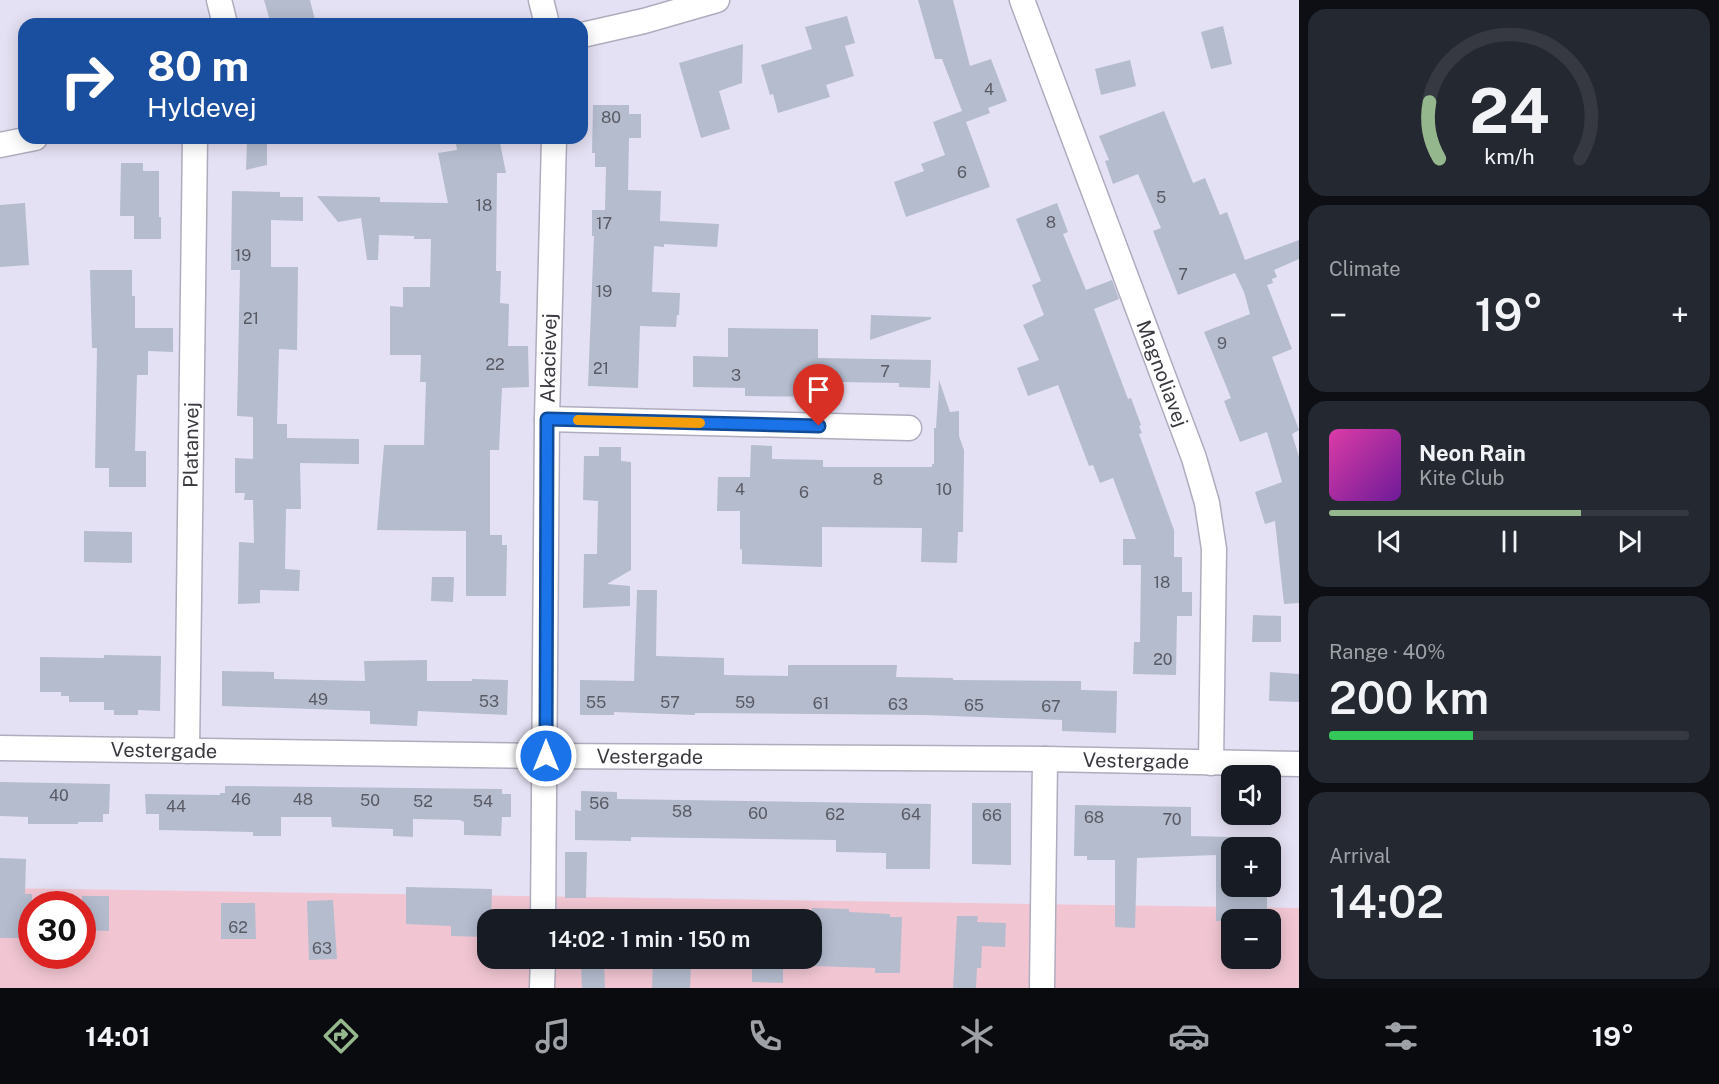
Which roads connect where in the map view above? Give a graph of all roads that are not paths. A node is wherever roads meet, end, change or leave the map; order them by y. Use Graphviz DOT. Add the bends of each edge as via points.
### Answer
graph roads {
  1 [pos="219,0"];
  2 [pos="541,0"];
  3 [pos="717,0"];
  4 [pos="1023,0"];
  5 [pos="224,18"];
  6 [pos="546,18"];
  7 [pos="588,34"];
  8 [pos="18,141"];
  9 [pos="195,144"];
  10 [pos="554,144"];
  11 [pos="0,145"];
  12 [pos="547,419"];
  13 [pos="909,428"];
  14 [pos="0,748"];
  15 [pos="188,751"];
  16 [pos="546,756"];
  17 [pos="1045,759"];
  18 [pos="1211,763"];
  19 [pos="1299,764"];
  20 [pos="543,909"];
  21 [pos="543,969"];
  22 [pos="542,988"];
  23 [pos="1042,988"];
  1 -- 5 [label="street"];
  2 -- 6 [label="street"];
  3 -- 7 [label="street"];
  4 -- 18 [label="street, Magnoliavej" via="1194,458 1207,503 1214,549"];
  8 -- 11 [label="street"];
  9 -- 15 [label="street, Platanvej"];
  10 -- 12 [label="street, Akacievej"];
  12 -- 13 [label="street"];
  12 -- 16 [label="street, Akacievej"];
  14 -- 15 [label="street, Vestergade"];
  15 -- 16 [label="street, Vestergade"];
  16 -- 17 [label="street, Vestergade"];
  16 -- 20 [label="street, Akacievej"];
  17 -- 18 [label="street, Vestergade"];
  17 -- 23 [label="street"];
  18 -- 19 [label="street, Vestergade"];
  21 -- 22 [label="street"];
}
